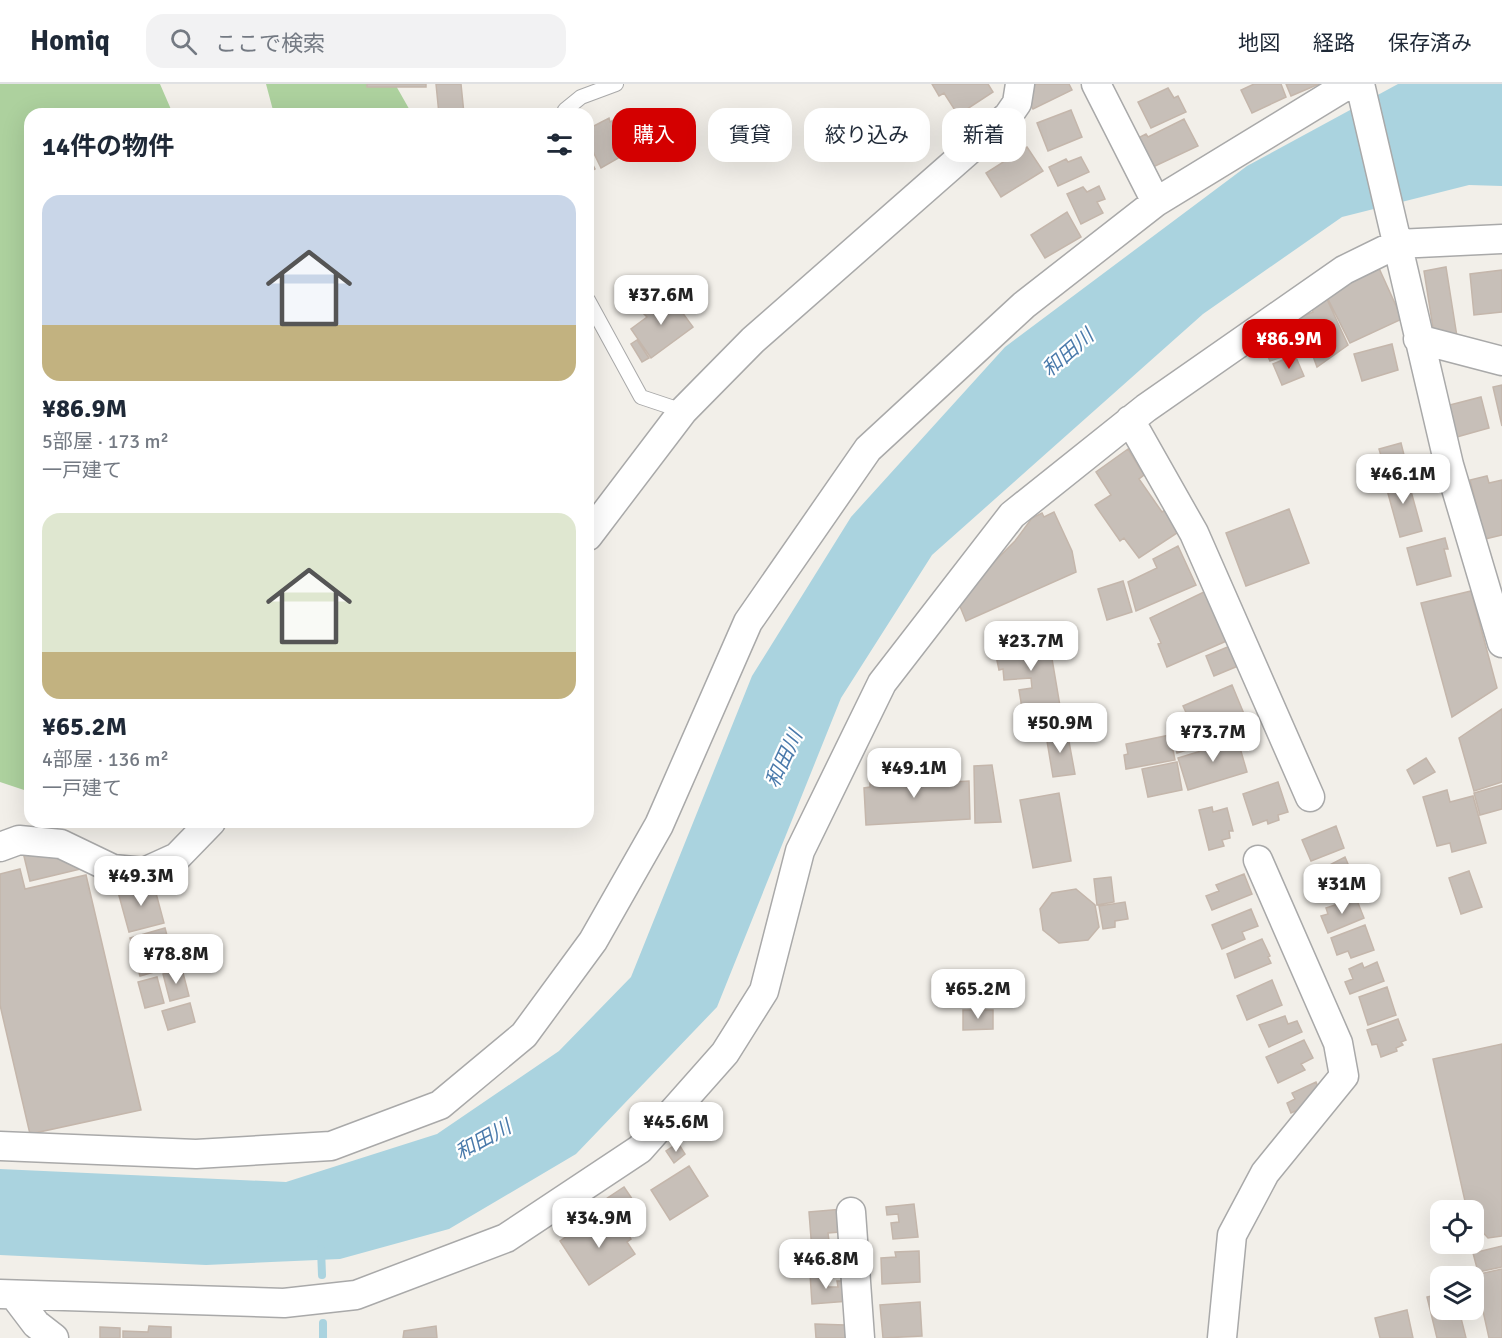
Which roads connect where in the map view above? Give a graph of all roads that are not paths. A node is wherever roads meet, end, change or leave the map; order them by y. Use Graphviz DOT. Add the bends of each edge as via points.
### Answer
graph roads {
  1 [pos="1020,84"];
  2 [pos="1096,84"];
  3 [pos="610,85"];
  4 [pos="1357,86"];
  5 [pos="567,108"];
  6 [pos="1156,202"];
  7 [pos="1502,239"];
  8 [pos="1397,244"];
  9 [pos="594,311"];
  10 [pos="1418,339"];
  11 [pos="1502,361"];
  12 [pos="683,411"];
  13 [pos="1130,420"];
  14 [pos="594,528"];
  15 [pos="1502,643"];
  16 [pos="1310,797"];
  17 [pos="205,828"];
  18 [pos="0,847"];
  19 [pos="1258,860"];
  20 [pos="0,1146"];
  21 [pos="851,1212"];
  22 [pos="7,1295"];
  23 [pos="54,1338"];
  24 [pos="860,1338"];
  25 [pos="1222,1338"];
  1 -- 12 [label="street" via="1017,103 1008,116 753,340"];
  2 -- 6 [label="street"];
  3 -- 5 [label="lane" via="581,97"];
  4 -- 6 [label="street" via="1264,134"];
  4 -- 8 [label="street"];
  6 -- 20 [label="street" via="1024,305 868,449 748,622 660,825 593,941 524,1035 440,1105 331,1146 196,1154"];
  7 -- 8 [label="street"];
  8 -- 10 [label="street"];
  8 -- 13 [label="street" via="1344,270"];
  9 -- 12 [label="lane" via="641,397"];
  10 -- 11 [label="street"];
  10 -- 15 [label="street" via="1449,465"];
  12 -- 14 [label="street"];
  13 -- 16 [label="street" via="1194,533"];
  13 -- 22 [label="street" via="1012,515 882,683 800,850 764,991 725,1053 640,1149 506,1238 356,1295 284,1303"];
  17 -- 18 [label="street" via="177,857 144,872 113,869 61,844 20,840"];
  19 -- 25 [label="street" via="1338,1043 1344,1076 1265,1173 1232,1235"];
  21 -- 24 [label="street"];
  22 -- 23 [label="street"];
}
